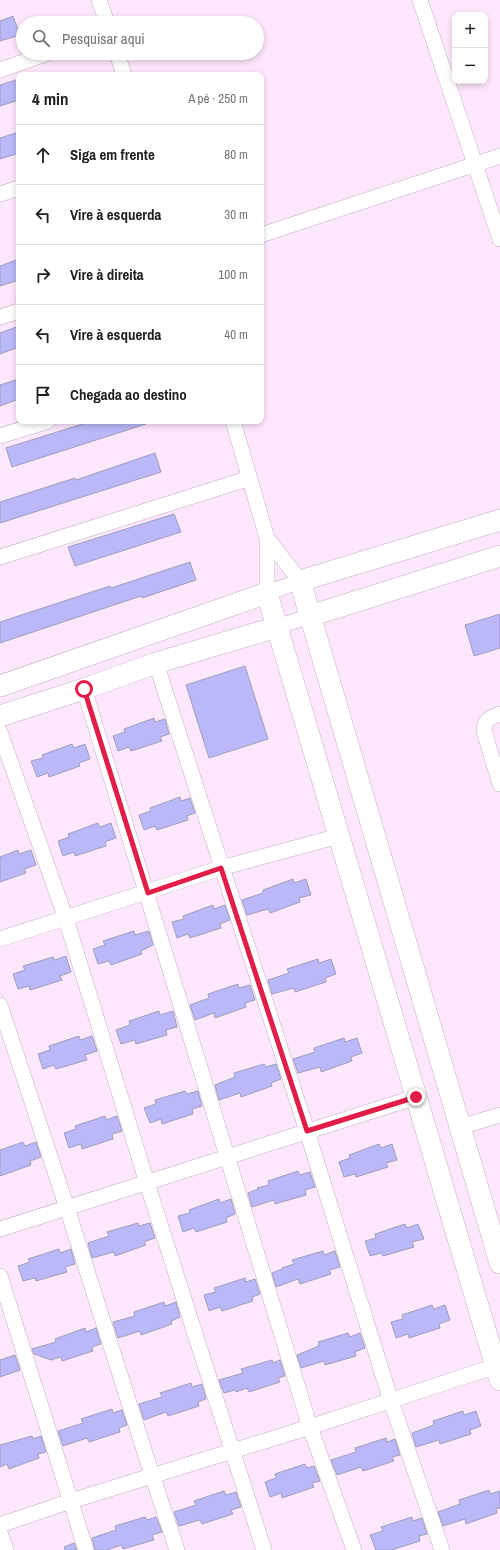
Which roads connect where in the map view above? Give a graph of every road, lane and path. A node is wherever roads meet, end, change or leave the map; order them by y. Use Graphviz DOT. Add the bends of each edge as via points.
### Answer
graph roads {
  1 [pos="99,0"];
  2 [pos="420,0"];
  3 [pos="105,16"];
  4 [pos="29,60"];
  5 [pos="119,60"];
  6 [pos="0,70"];
  7 [pos="123,72"];
  8 [pos="500,156"];
  9 [pos="475,164"];
  10 [pos="16,189"];
  11 [pos="0,194"];
  12 [pos="264,234"];
  13 [pos="500,240"];
  14 [pos="16,312"];
  15 [pos="0,317"];
  16 [pos="38,424"];
  17 [pos="234,424"];
  18 [pos="0,436"];
  19 [pos="250,478"];
  20 [pos="500,520"];
  21 [pos="267,538"];
  22 [pos="500,556"];
  23 [pos="0,558"];
  24 [pos="300,581"];
  25 [pos="267,593"];
  26 [pos="310,616"];
  27 [pos="277,627"];
  28 [pos="156,663"];
  29 [pos="0,686"];
  30 [pos="84,689"];
  31 [pos="500,714"];
  32 [pos="0,716"];
  33 [pos="0,732"];
  34 [pos="500,784"];
  35 [pos="339,836"];
  36 [pos="221,868"];
  37 [pos="148,893"];
  38 [pos="66,919"];
  39 [pos="0,939"];
  40 [pos="0,1005"];
  41 [pos="416,1097"];
  42 [pos="500,1115"];
  43 [pos="460,1127"];
  44 [pos="307,1131"];
  45 [pos="228,1157"];
  46 [pos="147,1183"];
  47 [pos="67,1208"];
  48 [pos="0,1229"];
  49 [pos="496,1236"];
  50 [pos="500,1263"];
  51 [pos="0,1276"];
  52 [pos="498,1373"];
  53 [pos="391,1401"];
  54 [pos="310,1427"];
  55 [pos="232,1451"];
  56 [pos="152,1475"];
  57 [pos="71,1501"];
  58 [pos="0,1525"];
  59 [pos="0,1533"];
  60 [pos="6,1550"];
  61 [pos="86,1550"];
  62 [pos="177,1550"];
  63 [pos="264,1550"];
  64 [pos="354,1550"];
  65 [pos="442,1550"];
  1 -- 3 [label="street"];
  2 -- 9 [label="street"];
  4 -- 6 [label="street"];
  5 -- 7 [label="street"];
  8 -- 9 [label="street"];
  9 -- 12 [label="street"];
  9 -- 13 [label="street"];
  10 -- 11 [label="street"];
  14 -- 15 [label="street"];
  16 -- 18 [label="street"];
  17 -- 19 [label="street"];
  19 -- 21 [label="street"];
  19 -- 23 [label="street"];
  20 -- 24 [label="street"];
  21 -- 24 [label="street"];
  21 -- 25 [label="street"];
  22 -- 26 [label="street"];
  24 -- 25 [label="street"];
  24 -- 26 [label="street"];
  25 -- 27 [label="street"];
  25 -- 29 [label="street"];
  26 -- 27 [label="street"];
  26 -- 43 [label="street"];
  27 -- 28 [label="street"];
  27 -- 35 [label="street"];
  28 -- 30 [label="street"];
  28 -- 36 [label="street"];
  30 -- 32 [label="street"];
  30 -- 37 [label="street"];
  31 -- 34 [label="street" via="489,718 484,724 484,731"];
  33 -- 38 [label="street"];
  35 -- 36 [label="street"];
  35 -- 41 [label="street"];
  36 -- 37 [label="street"];
  36 -- 44 [label="street"];
  37 -- 38 [label="street"];
  37 -- 45 [label="street"];
  38 -- 39 [label="street"];
  38 -- 46 [label="street"];
  40 -- 47 [label="street"];
  41 -- 44 [label="street"];
  41 -- 52 [label="street"];
  42 -- 43 [label="street"];
  43 -- 49 [label="street"];
  44 -- 45 [label="street"];
  44 -- 53 [label="street"];
  45 -- 46 [label="street"];
  45 -- 54 [label="street"];
  46 -- 47 [label="street"];
  46 -- 55 [label="street"];
  47 -- 48 [label="street"];
  47 -- 56 [label="street"];
  49 -- 50 [label="street"];
  51 -- 57 [label="street"];
  52 -- 53 [label="street"];
  53 -- 54 [label="street"];
  53 -- 65 [label="street"];
  54 -- 55 [label="street"];
  54 -- 64 [label="street"];
  55 -- 56 [label="street"];
  55 -- 63 [label="street"];
  56 -- 57 [label="street"];
  56 -- 62 [label="street"];
  57 -- 58 [label="street"];
  57 -- 61 [label="street"];
  59 -- 60 [label="street"];
}
